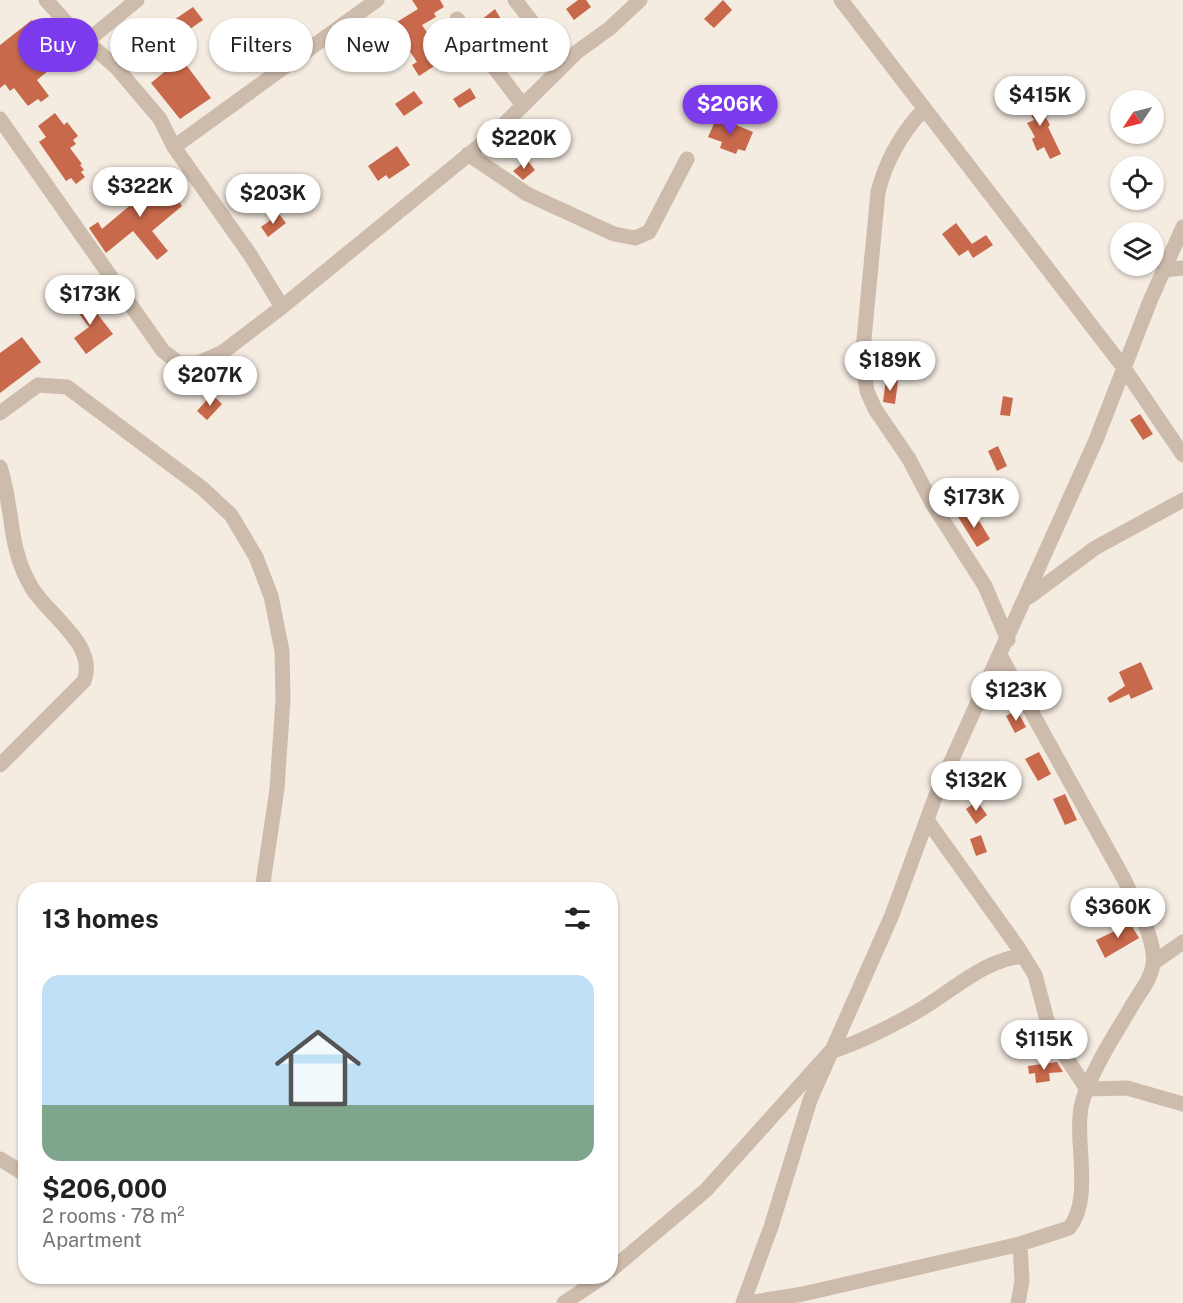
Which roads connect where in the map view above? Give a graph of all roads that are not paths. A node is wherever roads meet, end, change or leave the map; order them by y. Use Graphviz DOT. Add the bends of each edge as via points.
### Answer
graph roads {
  1 [pos="46,0"];
  2 [pos="137,0"];
  3 [pos="377,0"];
  4 [pos="515,0"];
  5 [pos="640,0"];
  6 [pos="841,0"];
  7 [pos="62,18"];
  8 [pos="529,18"];
  9 [pos="98,32"];
  10 [pos="98,51"];
  11 [pos="570,60"];
  12 [pos="498,72"];
  13 [pos="556,72"];
  14 [pos="522,104"];
  15 [pos="923,110"];
  16 [pos="0,119"];
  17 [pos="174,147"];
  18 [pos="468,154"];
  19 [pos="687,159"];
  20 [pos="1183,227"];
  21 [pos="1164,268"];
  22 [pos="1183,268"];
  23 [pos="1164,270"];
  24 [pos="1161,276"];
  25 [pos="282,306"];
  26 [pos="1124,368"];
  27 [pos="0,413"];
  28 [pos="1183,455"];
  29 [pos="0,467"];
  30 [pos="1183,500"];
  31 [pos="1027,598"];
  32 [pos="1008,640"];
  33 [pos="1001,657"];
  34 [pos="0,765"];
  35 [pos="927,820"];
  36 [pos="263,882"];
  37 [pos="1183,942"];
  38 [pos="1023,956"];
  39 [pos="1154,963"];
  40 [pos="830,1052"];
  41 [pos="1087,1089"];
  42 [pos="1183,1104"];
  43 [pos="0,1159"];
  44 [pos="18,1170"];
  45 [pos="1020,1244"];
  46 [pos="618,1265"];
  47 [pos="592,1284"];
  48 [pos="564,1303"];
  49 [pos="745,1303"];
  50 [pos="1018,1303"];
  1 -- 7 [label="street"];
  2 -- 9 [label="street"];
  3 -- 17 [label="street"];
  4 -- 8 [label="street"];
  5 -- 11 [label="street"];
  6 -- 15 [label="street"];
  10 -- 17 [label="street" via="160,119"];
  12 -- 14 [label="street"];
  13 -- 14 [label="street"];
  14 -- 18 [label="street"];
  15 -- 26 [label="street"];
  15 -- 32 [label="street" via="884,166 878,192 862,360 867,391 875,409 985,586"];
  16 -- 25 [label="street" via="134,314 163,351 179,363 198,363 223,352"];
  17 -- 25 [label="street"];
  18 -- 19 [label="street" via="527,194 614,234 635,238 649,232"];
  18 -- 25 [label="street"];
  20 -- 21 [label="street"];
  22 -- 23 [label="street"];
  24 -- 26 [label="street"];
  26 -- 28 [label="street"];
  26 -- 31 [label="street"];
  27 -- 36 [label="street" via="38,385 67,387 202,488 231,515 256,557 271,596 282,651 277,789"];
  29 -- 34 [label="street" via="11,534 26,577 84,653 87,672 84,681"];
  30 -- 31 [label="street" via="1095,548"];
  31 -- 32 [label="street"];
  32 -- 33 [label="street"];
  33 -- 35 [label="street"];
  33 -- 39 [label="street" via="1124,879 1150,940"];
  35 -- 38 [label="street"];
  35 -- 40 [label="street" via="892,915"];
  37 -- 39 [label="street"];
  38 -- 40 [label="street" via="1006,959 919,1011"];
  38 -- 41 [label="street" via="1042,994 1051,1035"];
  39 -- 41 [label="street"];
  40 -- 46 [label="street" via="706,1190"];
  40 -- 49 [label="street" via="810,1100"];
  41 -- 42 [label="street" via="1127,1088"];
  41 -- 45 [label="street" via="1080,1124 1080,1195 1073,1223 1059,1232"];
  43 -- 44 [label="street"];
  45 -- 49 [label="street" via="803,1294"];
  45 -- 50 [label="street" via="1022,1281"];
  47 -- 48 [label="street"];
}
